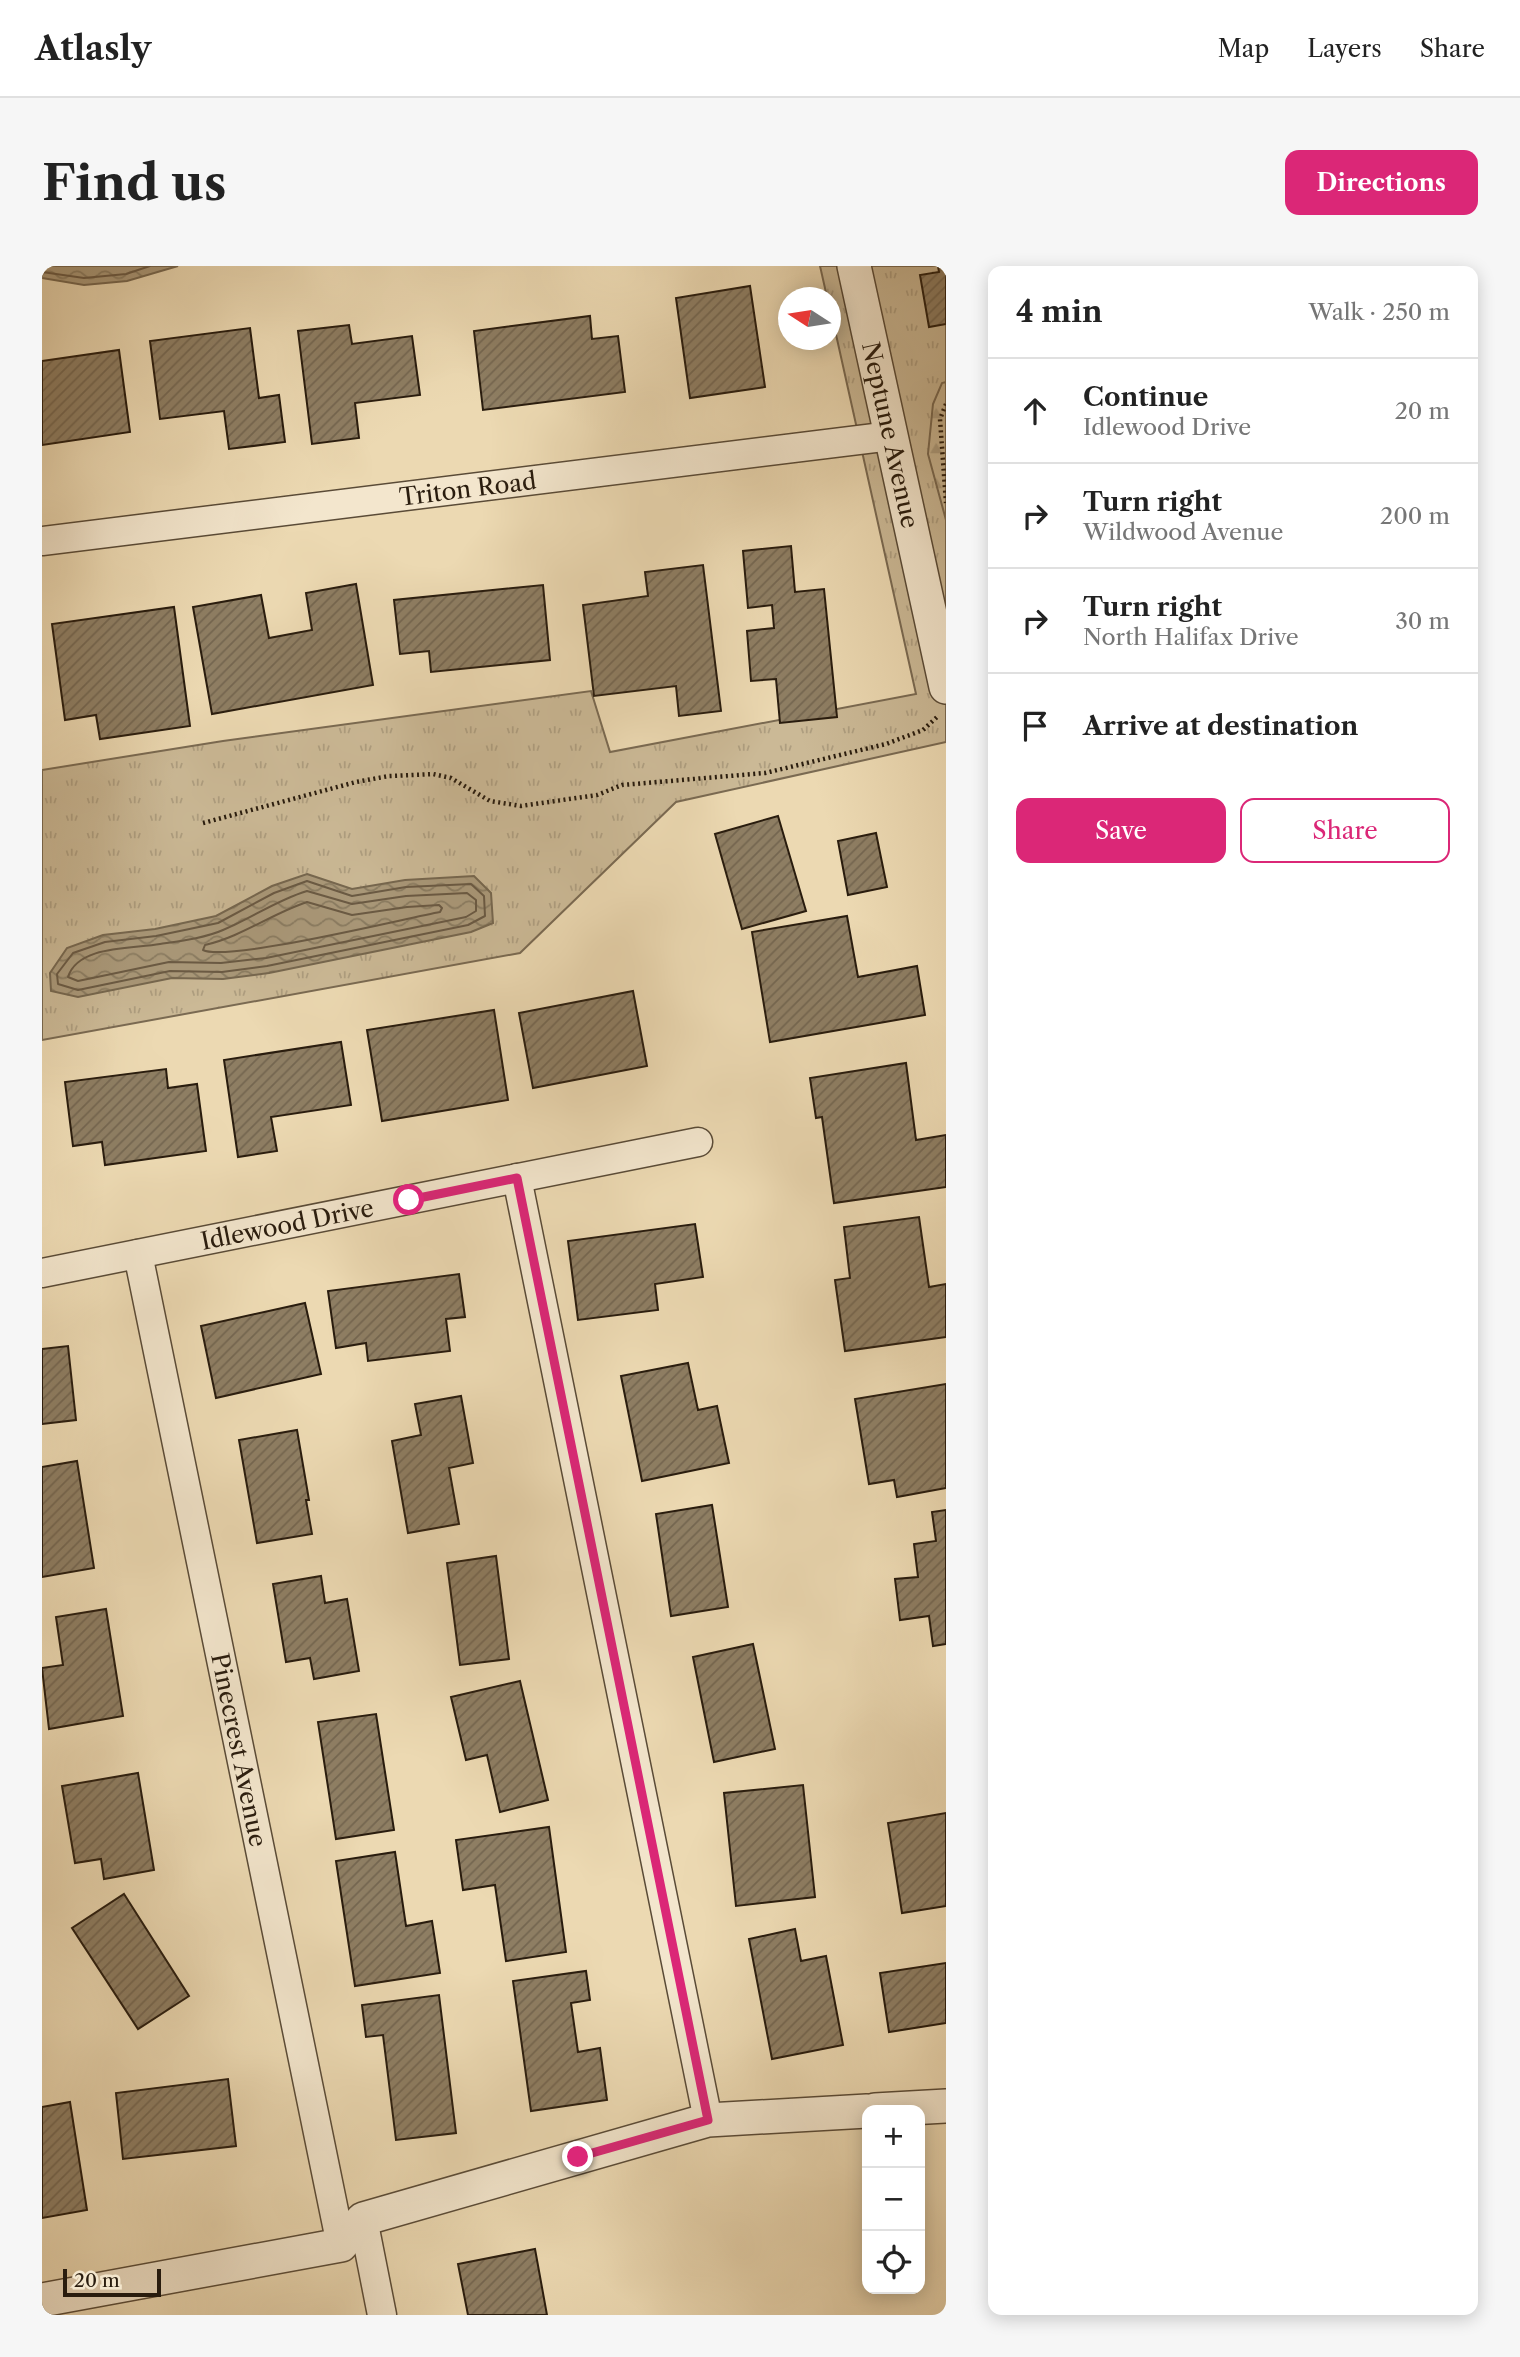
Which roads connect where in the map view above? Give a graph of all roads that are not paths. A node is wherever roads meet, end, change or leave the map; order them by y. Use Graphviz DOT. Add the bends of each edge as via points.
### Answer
graph roads {
  1 [pos="854,266"];
  2 [pos="891,436"];
  3 [pos="42,541"];
  4 [pos="942,701"];
  5 [pos="698,1143"];
  6 [pos="517,1178"];
  7 [pos="138,1254"];
  8 [pos="42,1273"];
  9 [pos="946,2106"];
  10 [pos="925,2107"];
  11 [pos="862,2111"];
  12 [pos="708,2120"];
  13 [pos="363,2219"];
  14 [pos="341,2245"];
  15 [pos="42,2300"];
  16 [pos="382,2315"];
  1 -- 2 [label="street, Neptune Avenue"];
  2 -- 3 [label="street, Triton Road"];
  2 -- 4 [label="street, Neptune Avenue"];
  5 -- 6 [label="street, Idlewood Drive"];
  6 -- 7 [label="street, Idlewood Drive"];
  6 -- 12 [label="street"];
  7 -- 8 [label="street, Idlewood Drive"];
  7 -- 14 [label="street, Pinecrest Avenue"];
  9 -- 10 [label="street"];
  11 -- 12 [label="street"];
  12 -- 13 [label="street"];
  13 -- 14 [label="street"];
  13 -- 16 [label="street"];
  14 -- 15 [label="street"];
}
